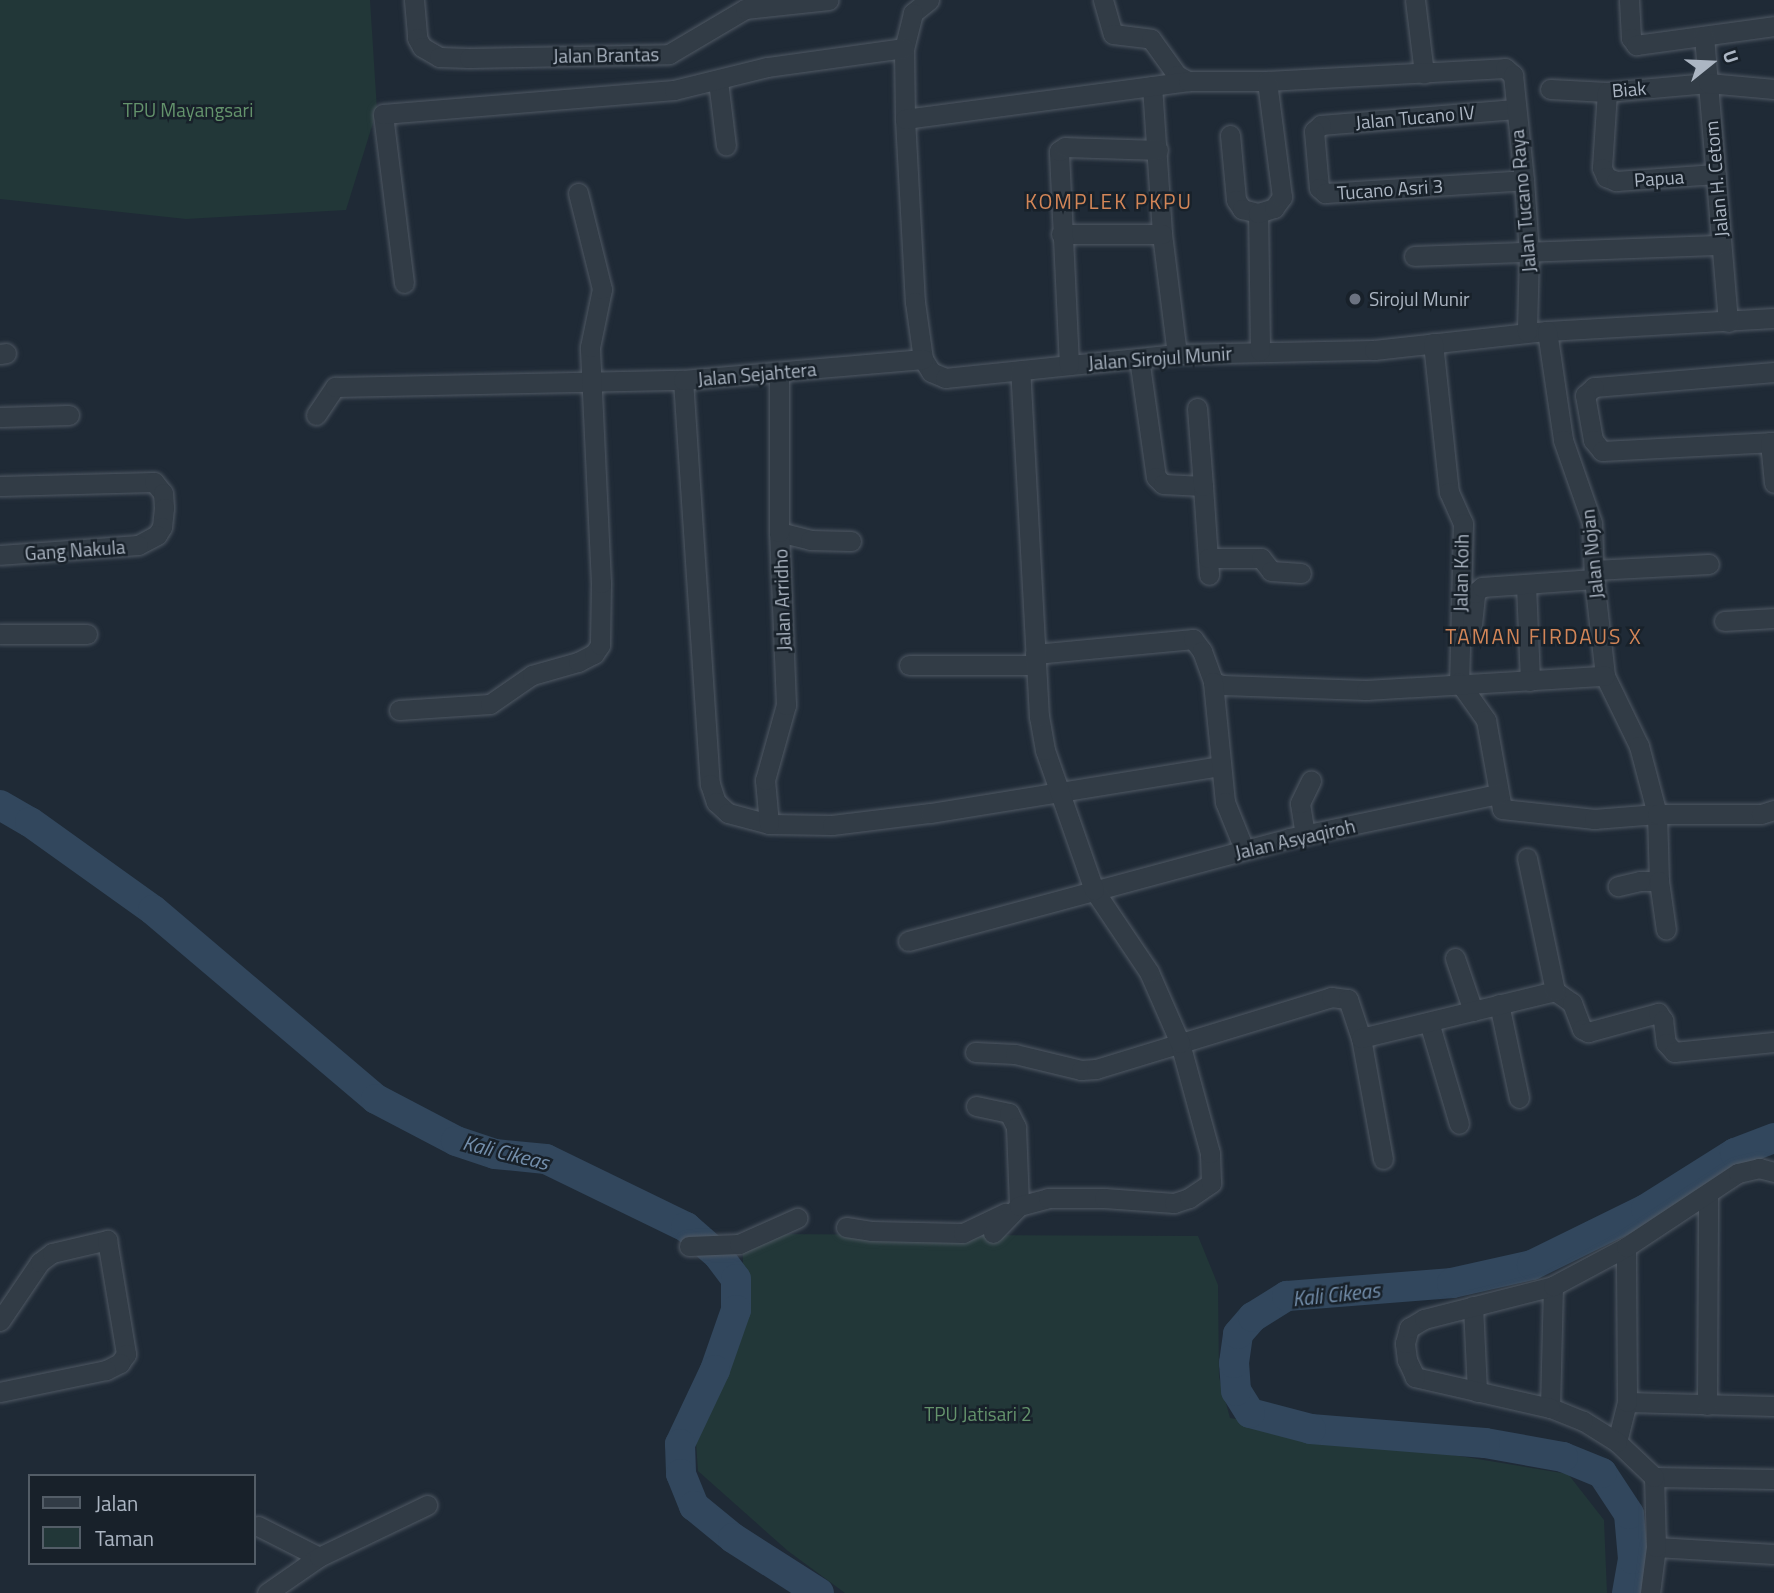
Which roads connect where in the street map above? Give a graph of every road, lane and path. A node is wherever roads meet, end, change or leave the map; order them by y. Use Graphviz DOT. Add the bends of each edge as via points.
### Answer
graph roads {
  1 [pos="414,0"];
  2 [pos="829,0"];
  3 [pos="929,0"];
  4 [pos="1102,0"];
  5 [pos="1415,0"];
  6 [pos="1629,0"];
  7 [pos="798,1"];
  8 [pos="742,5"];
  9 [pos="1774,26"];
  10 [pos="1704,36"];
  11 [pos="904,48"];
  12 [pos="1424,73"];
  13 [pos="718,81"];
  14 [pos="1188,81"];
  15 [pos="1267,81"];
  16 [pos="1708,83"];
  17 [pos="1152,86"];
  18 [pos="1550,89"];
  19 [pos="1774,89"];
  20 [pos="1607,92"];
  21 [pos="1515,109"];
  22 [pos="905,119"];
  23 [pos="1316,128"];
  24 [pos="1230,135"];
  25 [pos="726,146"];
  26 [pos="1158,150"];
  27 [pos="1716,174"];
  28 [pos="1524,180"];
  29 [pos="578,193"];
  30 [pos="1258,213"];
  31 [pos="1061,234"];
  32 [pos="1162,234"];
  33 [pos="1721,245"];
  34 [pos="1529,253"];
  35 [pos="1414,256"];
  36 [pos="404,283"];
  37 [pos="1774,318"];
  38 [pos="1728,322"];
  39 [pos="1547,331"];
  40 [pos="1527,332"];
  41 [pos="1433,343"];
  42 [pos="1260,351"];
  43 [pos="1177,354"];
  44 [pos="1139,358"];
  45 [pos="923,359"];
  46 [pos="1069,366"];
  47 [pos="1020,371"];
  48 [pos="779,372"];
  49 [pos="1774,372"];
  50 [pos="683,380"];
  51 [pos="591,382"];
  52 [pos="1197,408"];
  53 [pos="69,415"];
  54 [pos="316,415"];
  55 [pos="0,417"];
  56 [pos="1772,442"];
  57 [pos="1774,483"];
  58 [pos="0,486"];
  59 [pos="1203,486"];
  60 [pos="779,533"];
  61 [pos="851,541"];
  62 [pos="0,555"];
  63 [pos="1709,564"];
  64 [pos="1301,573"];
  65 [pos="1594,575"];
  66 [pos="1526,585"];
  67 [pos="1774,618"];
  68 [pos="1724,621"];
  69 [pos="0,634"];
  70 [pos="88,634"];
  71 [pos="1035,659"];
  72 [pos="909,665"];
  73 [pos="1605,676"];
  74 [pos="1531,681"];
  75 [pos="1213,682"];
  76 [pos="1466,683"];
  77 [pos="399,710"];
  78 [pos="1219,766"];
  79 [pos="1311,780"];
  80 [pos="1059,792"];
  81 [pos="1497,794"];
  82 [pos="1774,810"];
  83 [pos="1657,814"];
  84 [pos="768,824"];
  85 [pos="1305,835"];
  86 [pos="1244,849"];
  87 [pos="1527,858"];
  88 [pos="1659,881"];
  89 [pos="1618,886"];
  90 [pos="1094,890"];
  91 [pos="1666,930"];
  92 [pos="908,941"];
  93 [pos="1455,958"];
  94 [pos="1555,991"];
  95 [pos="1499,1004"];
  96 [pos="1474,1011"];
  97 [pos="1429,1022"];
  98 [pos="1361,1038"];
  99 [pos="1774,1042"];
  100 [pos="1180,1043"];
  101 [pos="975,1052"];
  102 [pos="1519,1098"];
  103 [pos="976,1106"];
  104 [pos="1459,1124"];
  105 [pos="1383,1159"];
  106 [pos="1774,1172"];
  107 [pos="1708,1195"];
  108 [pos="1016,1209"];
  109 [pos="797,1218"];
  110 [pos="846,1227"];
  111 [pos="993,1233"];
  112 [pos="688,1246"];
  113 [pos="1626,1247"];
  114 [pos="1553,1286"];
  115 [pos="1473,1306"];
  116 [pos="0,1321"];
  117 [pos="0,1392"];
  118 [pos="1477,1392"];
  119 [pos="1627,1402"];
  120 [pos="1707,1405"];
  121 [pos="1774,1406"];
  122 [pos="1550,1408"];
  123 [pos="1617,1442"];
  124 [pos="1654,1477"];
  125 [pos="1774,1479"];
  126 [pos="427,1505"];
  127 [pos="258,1526"];
  128 [pos="1656,1547"];
  129 [pos="1774,1554"];
  130 [pos="319,1557"];
  131 [pos="267,1593"];
  132 [pos="1650,1593"];
  1 -- 8 [label="street, Jalan Brantas" via="422,47 439,57 469,58 669,54"];
  2 -- 7 [label="street, Jalan Brantas"];
  3 -- 11 [label="street" via="913,13"];
  4 -- 14 [label="street" via="1113,34 1151,39 1177,75"];
  5 -- 12 [label="street"];
  6 -- 10 [label="street" via="1633,44"];
  7 -- 8 [label="street, Jalan Brantas"];
  9 -- 10 [label="street"];
  10 -- 16 [label="street, Jalan H. Cetom"];
  11 -- 13 [label="street" via="811,59"];
  11 -- 22 [label="street"];
  12 -- 15 [label="street"];
  12 -- 21 [label="street, Jalan Tucano Raya" via="1500,66 1513,75"];
  13 -- 25 [label="street"];
  13 -- 36 [label="street" via="674,90 383,114"];
  14 -- 15 [label="street"];
  14 -- 17 [label="street"];
  15 -- 30 [label="street" via="1282,197 1274,208"];
  16 -- 19 [label="street, Biak"];
  16 -- 20 [label="street, Biak"];
  16 -- 27 [label="street, Jalan H. Cetom"];
  17 -- 22 [label="street"];
  17 -- 26 [label="street"];
  18 -- 20 [label="street, Biak"];
  20 -- 27 [label="street, Papua" via="1602,168 1606,177 1616,181"];
  21 -- 23 [label="street, Jalan Tucano IV"];
  21 -- 28 [label="street, Jalan Tucano Raya"];
  22 -- 45 [label="street" via="915,302"];
  23 -- 28 [label="street, Tucano Asri 3" via="1319,188 1325,193"];
  24 -- 30 [label="street" via="1236,200 1242,209"];
  26 -- 31 [label="street" via="1059,151"];
  26 -- 32 [label="street"];
  27 -- 33 [label="street, Jalan H. Cetom"];
  28 -- 34 [label="street, Jalan Tucano Raya"];
  29 -- 51 [label="street" via="602,289 590,346"];
  30 -- 42 [label="street"];
  31 -- 32 [label="street"];
  31 -- 46 [label="street"];
  32 -- 43 [label="street"];
  33 -- 34 [label="street"];
  33 -- 38 [label="street, Jalan H. Cetom"];
  34 -- 35 [label="street"];
  34 -- 40 [label="street, Jalan Tucano Raya"];
  37 -- 38 [label="street, Jalan Sirojul Munir"];
  38 -- 39 [label="street, Jalan Sirojul Munir"];
  39 -- 40 [label="street, Jalan Sirojul Munir"];
  39 -- 65 [label="street, Jalan Nojan" via="1563,440 1592,523"];
  40 -- 41 [label="street, Jalan Sirojul Munir"];
  41 -- 42 [label="street, Jalan Sirojul Munir" via="1374,350"];
  41 -- 76 [label="street, Jalan Koih" via="1449,492 1463,523"];
  42 -- 43 [label="street, Jalan Sirojul Munir"];
  43 -- 44 [label="street, Jalan Sirojul Munir"];
  44 -- 46 [label="street, Jalan Sirojul Munir"];
  44 -- 59 [label="street" via="1156,477 1163,484"];
  45 -- 47 [label="street, Jalan Sirojul Munir" via="931,372 945,378"];
  45 -- 48 [label="street, Jalan Sejahtera"];
  46 -- 47 [label="street, Jalan Sirojul Munir"];
  47 -- 71 [label="street"];
  48 -- 50 [label="street, Jalan Sejahtera"];
  48 -- 60 [label="street, Jalan Arridho"];
  49 -- 56 [label="street" via="1594,387 1585,395 1593,440 1602,451"];
  50 -- 51 [label="street, Jalan Sejahtera"];
  50 -- 84 [label="street" via="710,784 716,802 728,813"];
  51 -- 54 [label="street, Jalan Sejahtera" via="335,387"];
  51 -- 77 [label="street" via="600,645 578,662 532,675 490,704"];
  52 -- 59 [label="street"];
  53 -- 55 [label="street"];
  56 -- 57 [label="street"];
  58 -- 62 [label="street, Gang Nakula" via="154,482 163,493 162,527 158,535 138,545"];
  59 -- 64 [label="street" via="1208,566 1261,558 1271,571"];
  60 -- 61 [label="street" via="810,540"];
  60 -- 84 [label="street, Jalan Arridho" via="786,705 765,780"];
  63 -- 65 [label="street"];
  65 -- 66 [label="street"];
  65 -- 73 [label="street, Jalan Nojan"];
  66 -- 74 [label="street"];
  66 -- 76 [label="street" via="1482,587 1475,593"];
  67 -- 68 [label="street"];
  69 -- 70 [label="street"];
  71 -- 72 [label="street"];
  71 -- 75 [label="street" via="1193,639"];
  71 -- 80 [label="street" via="1038,717"];
  73 -- 74 [label="street"];
  73 -- 83 [label="street, Jalan Nojan" via="1639,746"];
  74 -- 76 [label="street"];
  75 -- 76 [label="street" via="1366,690"];
  75 -- 78 [label="street"];
  76 -- 81 [label="street" via="1486,720"];
  78 -- 80 [label="street"];
  78 -- 86 [label="street" via="1225,802"];
  79 -- 85 [label="street" via="1300,803"];
  80 -- 84 [label="street" via="832,825"];
  80 -- 90 [label="street"];
  81 -- 83 [label="street" via="1502,809 1515,812 1594,819"];
  81 -- 85 [label="street, Jalan Asyaqiroh"];
  82 -- 83 [label="street" via="1761,814"];
  83 -- 88 [label="street, Jalan Nojan"];
  85 -- 86 [label="street, Jalan Asyaqiroh"];
  86 -- 90 [label="street, Jalan Asyaqiroh"];
  87 -- 94 [label="street"];
  88 -- 89 [label="street"];
  88 -- 91 [label="street, Jalan Nojan"];
  90 -- 92 [label="street, Jalan Asyaqiroh"];
  90 -- 100 [label="street" via="1149,972"];
  93 -- 96 [label="street"];
  94 -- 95 [label="street"];
  94 -- 99 [label="street" via="1572,1003 1588,1032 1658,1013 1666,1043 1674,1052"];
  95 -- 96 [label="street"];
  95 -- 102 [label="street"];
  96 -- 97 [label="street"];
  97 -- 98 [label="street"];
  97 -- 104 [label="street"];
  98 -- 100 [label="street" via="1348,999 1331,997"];
  98 -- 105 [label="street"];
  100 -- 101 [label="street" via="1081,1070 1015,1054"];
  100 -- 108 [label="street" via="1210,1153 1211,1183 1174,1203 1048,1198"];
  103 -- 108 [label="street" via="1009,1113 1016,1127"];
  106 -- 107 [label="street" via="1759,1168 1738,1173"];
  107 -- 113 [label="street"];
  107 -- 120 [label="street"];
  108 -- 110 [label="street" via="963,1233"];
  108 -- 111 [label="street"];
  109 -- 112 [label="street" via="739,1244"];
  113 -- 114 [label="street"];
  113 -- 119 [label="street"];
  114 -- 115 [label="street"];
  114 -- 122 [label="street"];
  115 -- 118 [label="street"];
  115 -- 118 [label="street" via="1409,1328 1405,1343 1415,1377"];
  116 -- 117 [label="street" via="40,1262 52,1253 107,1240 126,1354 120,1363 106,1370"];
  118 -- 122 [label="street"];
  119 -- 120 [label="street"];
  119 -- 123 [label="street"];
  120 -- 121 [label="street"];
  122 -- 123 [label="street"];
  123 -- 124 [label="street"];
  124 -- 125 [label="street"];
  124 -- 128 [label="street"];
  126 -- 130 [label="street"];
  127 -- 130 [label="street"];
  128 -- 129 [label="street"];
  128 -- 132 [label="street"];
  130 -- 131 [label="street"];
}
